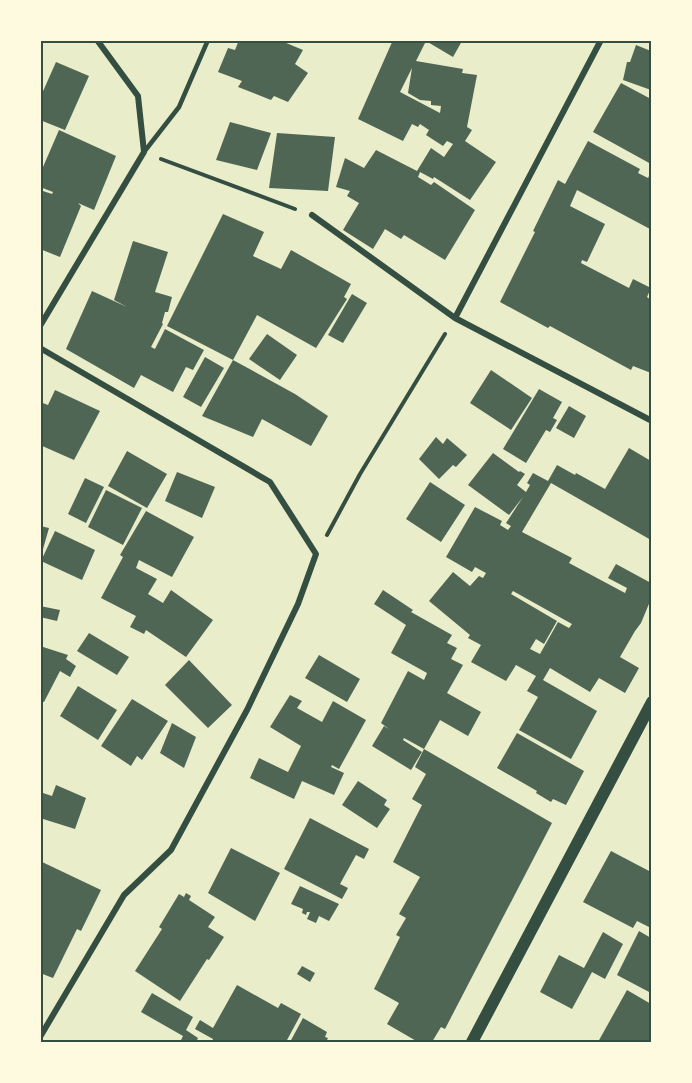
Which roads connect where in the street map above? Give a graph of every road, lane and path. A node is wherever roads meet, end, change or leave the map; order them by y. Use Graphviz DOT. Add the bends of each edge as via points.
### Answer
graph roads {
  1 [pos="98,40"];
  2 [pos="208,40"];
  3 [pos="601,40"];
  4 [pos="144,152"];
  5 [pos="312,215"];
  6 [pos="455,318"];
  7 [pos="40,326"];
  8 [pos="40,348"];
  9 [pos="651,421"];
  10 [pos="316,554"];
  11 [pos="651,702"];
  12 [pos="40,1037"];
  13 [pos="472,1042"];
  1 -- 4 [label="street" via="138,96"];
  2 -- 4 [label="lane" via="179,107"];
  3 -- 6 [label="street"];
  4 -- 5 [label="path"];
  4 -- 7 [label="street"];
  5 -- 6 [label="street"];
  6 -- 9 [label="street"];
  6 -- 10 [label="path"];
  8 -- 10 [label="street" via="270,482"];
  10 -- 12 [label="street" via="298,604 247,710 171,850 124,895"];
  11 -- 13 [label="main road"];
}
